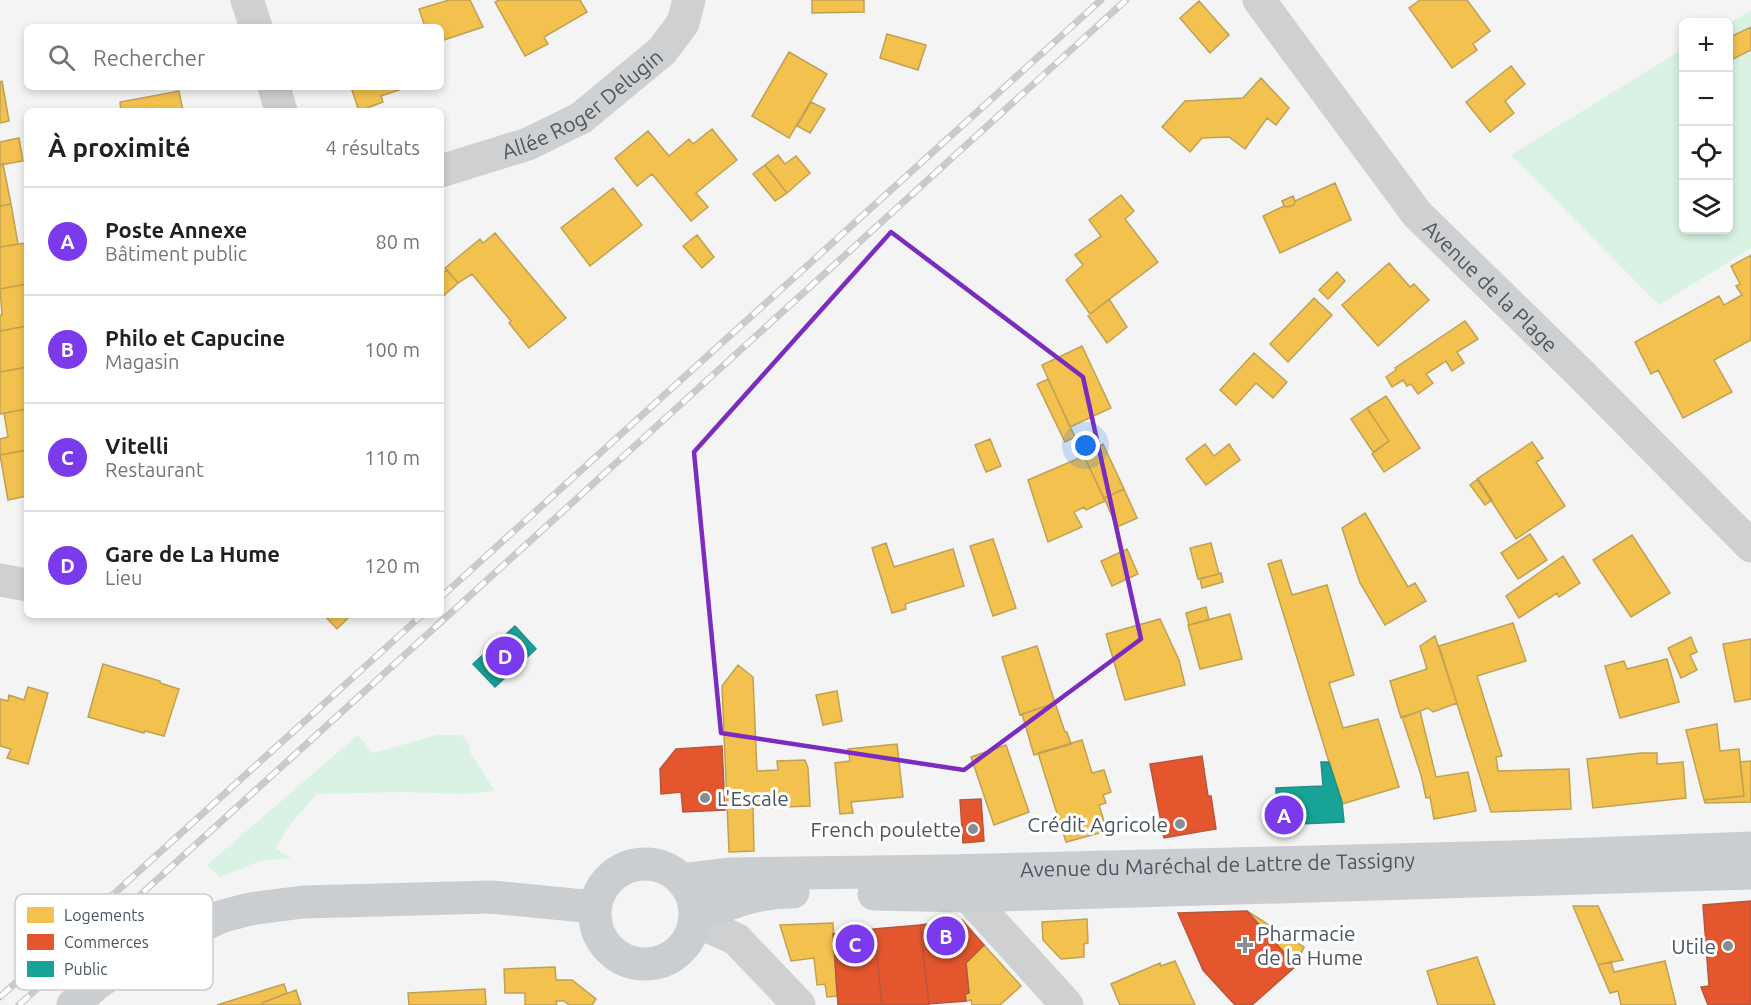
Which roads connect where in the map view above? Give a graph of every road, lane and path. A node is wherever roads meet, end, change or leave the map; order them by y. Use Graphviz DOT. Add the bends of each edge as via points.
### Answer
graph roads {
  1 [pos="247,0"];
  2 [pos="689,0"];
  3 [pos="1259,0"];
  4 [pos="255,24"];
  5 [pos="275,90"];
  6 [pos="280,108"];
  7 [pos="444,170"];
  8 [pos="1751,546"];
  9 [pos="0,580"];
  10 [pos="24,584"];
  11 [pos="1751,848"];
  12 [pos="1751,873"];
  13 [pos="682,880"];
  14 [pos="968,896"];
  15 [pos="594,907"];
  16 [pos="695,918"];
  17 [pos="213,921"];
  18 [pos="89,990"];
  19 [pos="73,1005"];
  20 [pos="799,1005"];
  21 [pos="1067,1005"];
  1 -- 4 [label="street"];
  2 -- 7 [label="street, Allée Roger Delugin" via="683,23 663,51 581,118 528,144"];
  3 -- 8 [label="street, Avenue de la Plage" via="1418,214"];
  5 -- 6 [label="street"];
  9 -- 10 [label="street"];
  11 -- 13 [label="main road, Avenue du Maréchal de Lattre de Tassigny" via="1499,858 731,874"];
  12 -- 14 [label="main road, Avenue du Maréchal de Lattre de Tassigny"];
  13 -- 15 [label="main road" via="654,864 628,867 607,880"];
  13 -- 16 [label="main road" via="690,891"];
  14 -- 16 [label="main road, Avenue du Maréchal de Lattre de Tassigny" via="773,892 738,900"];
  14 -- 21 [label="street"];
  15 -- 16 [label="main road" via="596,929 606,947 622,960 648,965 665,961 680,951 690,937"];
  15 -- 17 [label="main road" via="491,897 303,902 239,911"];
  16 -- 20 [label="street" via="736,939"];
  18 -- 19 [label="main road"];
}
